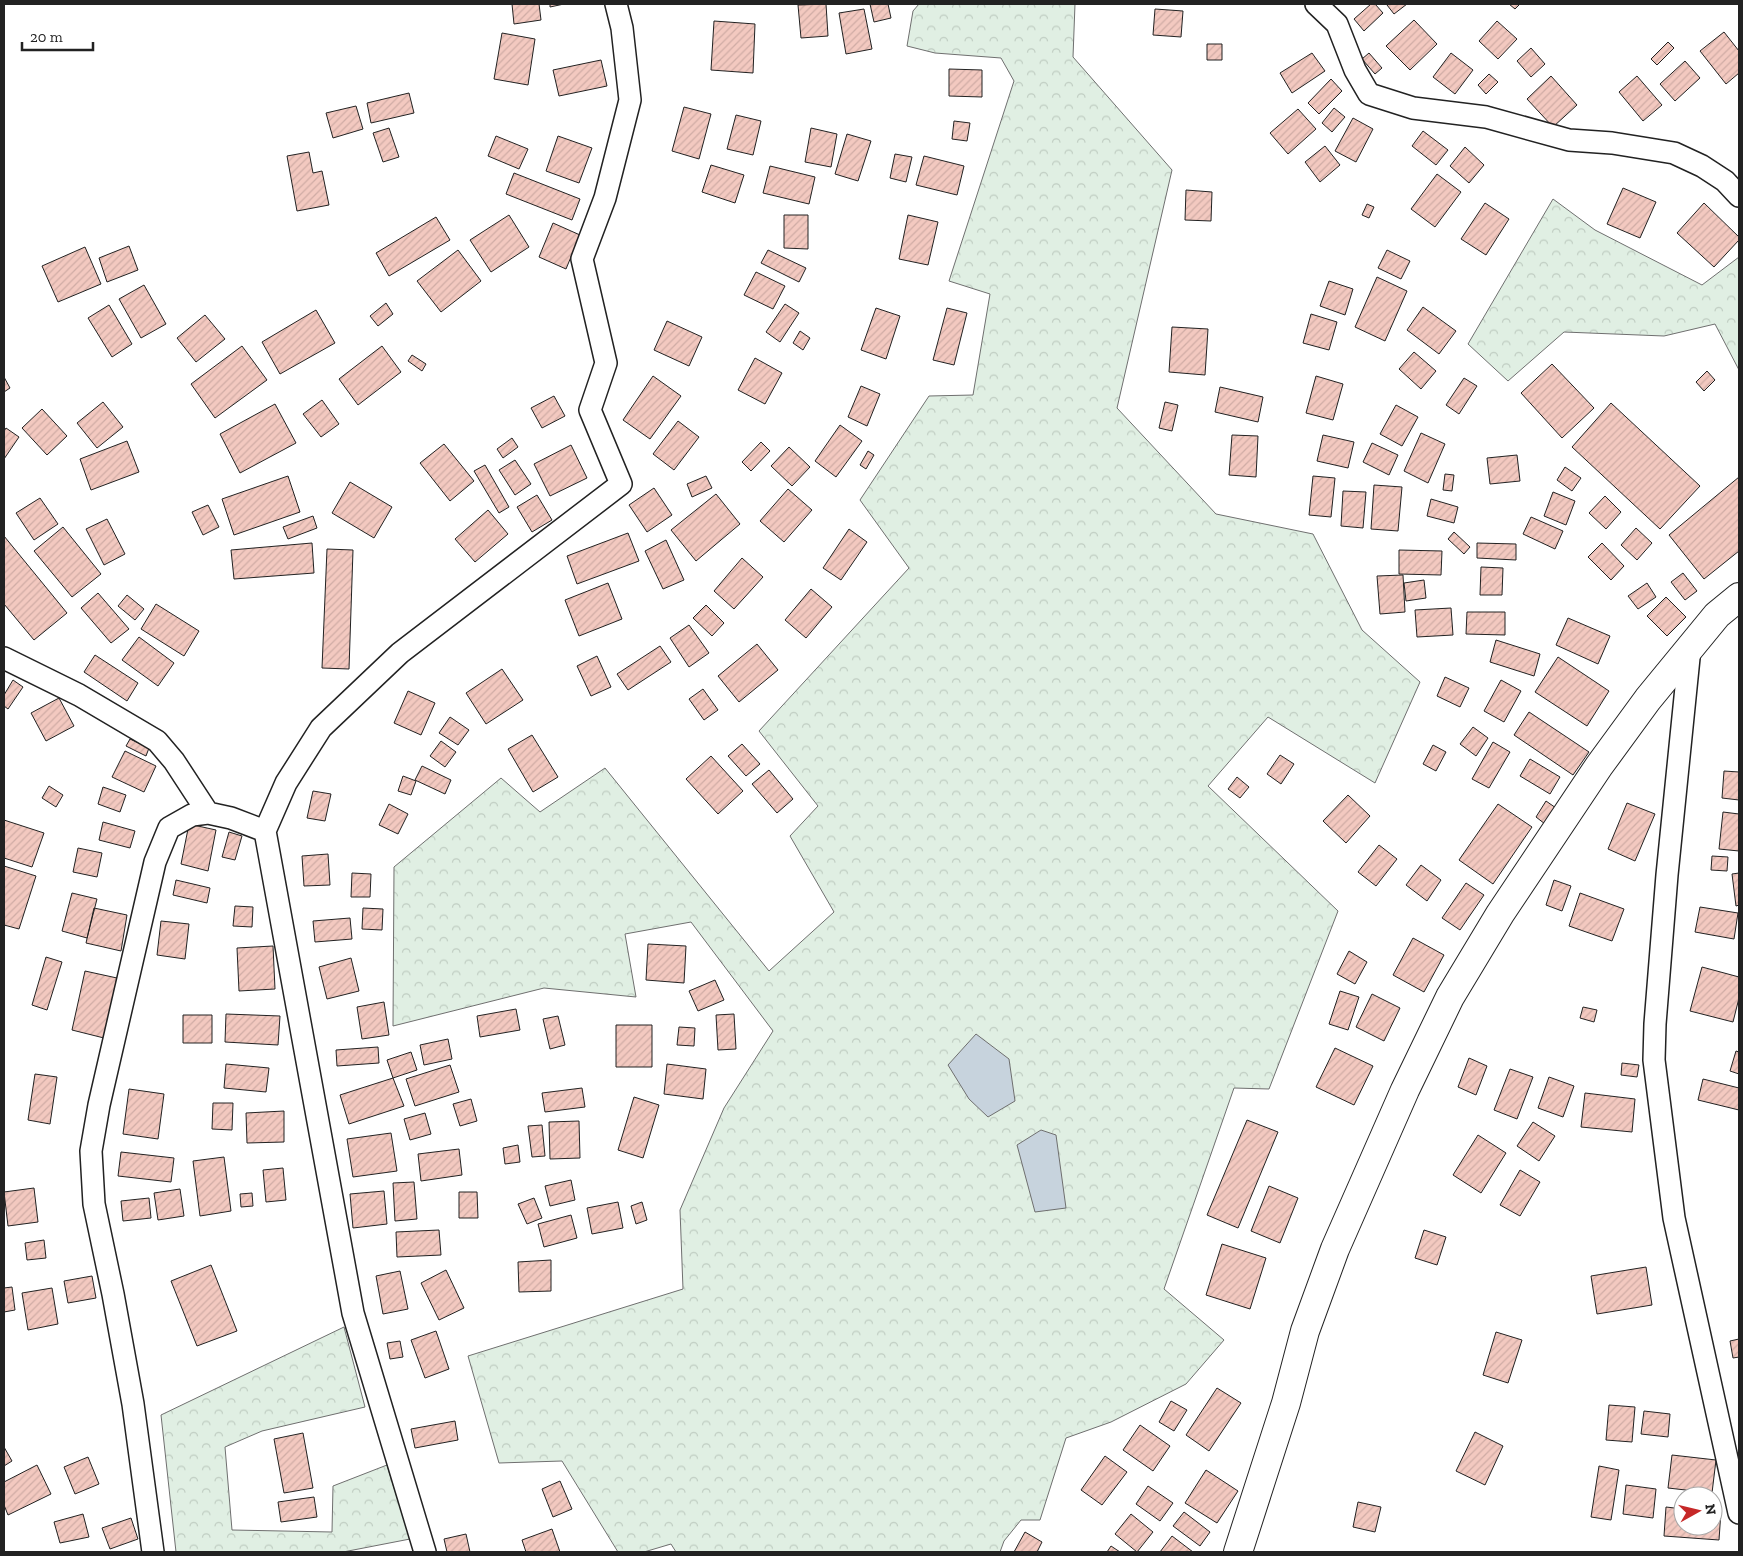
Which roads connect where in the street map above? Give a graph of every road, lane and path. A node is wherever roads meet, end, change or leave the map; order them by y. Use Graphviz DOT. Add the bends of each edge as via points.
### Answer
graph roads {
  1 [pos="616,4"];
  2 [pos="1316,4"];
  3 [pos="1739,196"];
  4 [pos="1739,597"];
  5 [pos="1690,648"];
  6 [pos="4,658"];
  7 [pos="208,813"];
  8 [pos="265,831"];
  9 [pos="1738,1500"];
  10 [pos="153,1552"];
  11 [pos="424,1552"];
  12 [pos="1238,1552"];
  1 -- 8 [label="street" via="630,100 605,198 582,259 606,363 590,410 621,484 400,653 321,728 286,783"];
  2 -- 3 [label="street" via="1337,24 1355,70 1369,94 1413,108 1486,117 1569,140 1674,153 1725,181"];
  4 -- 5 [label="main road" via="1717,616"];
  5 -- 9 [label="street" via="1666,875 1654,1060 1674,1218"];
  5 -- 12 [label="main road" via="1599,766 1500,914 1450,997 1335,1249 1305,1331 1286,1403"];
  6 -- 7 [label="street" via="79,695 157,741"];
  7 -- 8 [label="street"];
  7 -- 10 [label="street" via="192,815 169,828 155,862 91,1151 94,1204 133,1404"];
  8 -- 11 [label="street" via="353,1313"];
}
